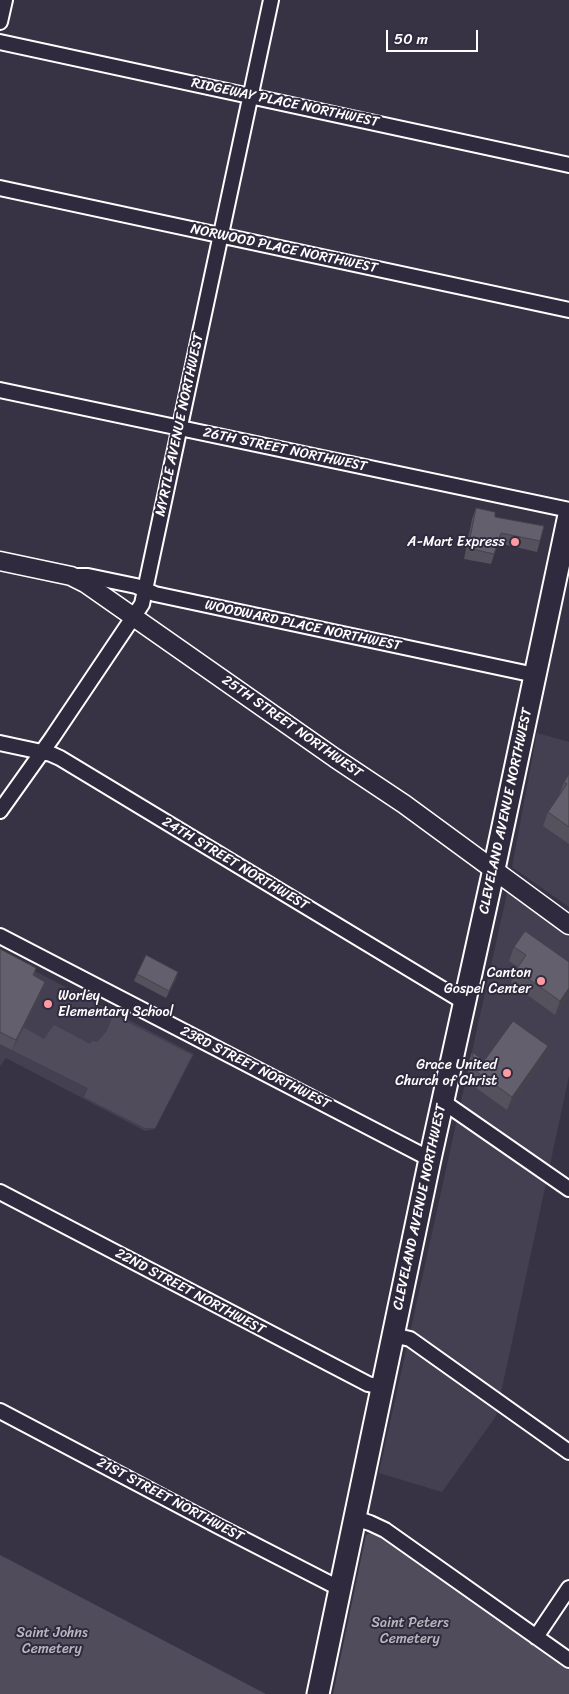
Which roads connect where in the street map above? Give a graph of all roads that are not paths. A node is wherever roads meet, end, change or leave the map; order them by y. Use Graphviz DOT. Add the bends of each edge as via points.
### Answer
graph roads {
  1 [pos="5,0"];
  2 [pos="271,0"];
  3 [pos="0,22"];
  4 [pos="0,42"];
  5 [pos="250,96"];
  6 [pos="569,165"];
  7 [pos="0,188"];
  8 [pos="220,235"];
  9 [pos="569,310"];
  10 [pos="0,390"];
  11 [pos="179,428"];
  12 [pos="569,510"];
  13 [pos="569,515"];
  14 [pos="0,561"];
  15 [pos="71,576"];
  16 [pos="145,590"];
  17 [pos="134,617"];
  18 [pos="535,675"];
  19 [pos="0,743"];
  20 [pos="42,752"];
  21 [pos="0,811"];
  22 [pos="494,869"];
  23 [pos="569,925"];
  24 [pos="0,936"];
  25 [pos="464,1002"];
  26 [pos="442,1100"];
  27 [pos="430,1159"];
  28 [pos="569,1190"];
  29 [pos="0,1192"];
  30 [pos="393,1335"];
  31 [pos="382,1387"];
  32 [pos="0,1411"];
  33 [pos="569,1452"];
  34 [pos="355,1518"];
  35 [pos="340,1587"];
  36 [pos="569,1588"];
  37 [pos="536,1637"];
  38 [pos="569,1660"];
  39 [pos="318,1694"];
  1 -- 3 [label="street"];
  2 -- 5 [label="street, MYRTLE AVENUE NORTHWEST"];
  4 -- 5 [label="street, RIDGEWAY PLACE NORTHWEST"];
  5 -- 6 [label="street, RIDGEWAY PLACE NORTHWEST"];
  5 -- 8 [label="street, MYRTLE AVENUE NORTHWEST"];
  7 -- 8 [label="street, NORWOOD PLACE NORTHWEST"];
  8 -- 9 [label="street, NORWOOD PLACE NORTHWEST"];
  8 -- 11 [label="street, MYRTLE AVENUE NORTHWEST"];
  10 -- 11 [label="street, 26TH STREET NORTHWEST"];
  11 -- 12 [label="street, 26TH STREET NORTHWEST"];
  11 -- 16 [label="street, MYRTLE AVENUE NORTHWEST"];
  13 -- 18 [label="main road, CLEVELAND AVENUE NORTHWEST"];
  14 -- 15 [label="street, 25TH STREET NORTHWEST"];
  15 -- 16 [label="street, WOODWARD PLACE NORTHWEST" via="88,576"];
  15 -- 17 [label="street, 25TH STREET NORTHWEST"];
  16 -- 17 [label="street, MYRTLE AVENUE NORTHWEST" via="142,604"];
  16 -- 18 [label="street, WOODWARD PLACE NORTHWEST" via="164,597"];
  17 -- 20 [label="street, MYRTLE AVENUE NORTHWEST"];
  17 -- 22 [label="street, 25TH STREET NORTHWEST"];
  18 -- 22 [label="main road, CLEVELAND AVENUE NORTHWEST"];
  19 -- 20 [label="street, 24TH STREET NORTHWEST"];
  20 -- 21 [label="street, MYRTLE AVENUE NORTHWEST"];
  20 -- 25 [label="street, 24TH STREET NORTHWEST" via="60,758"];
  22 -- 23 [label="street, 25TH STREET NORTHWEST"];
  22 -- 25 [label="main road, CLEVELAND AVENUE NORTHWEST"];
  24 -- 27 [label="street, 23RD STREET NORTHWEST"];
  25 -- 26 [label="main road, CLEVELAND AVENUE NORTHWEST"];
  26 -- 27 [label="main road, CLEVELAND AVENUE NORTHWEST"];
  26 -- 28 [label="street"];
  27 -- 30 [label="main road, CLEVELAND AVENUE NORTHWEST"];
  29 -- 31 [label="street, 22ND STREET NORTHWEST" via="368,1384"];
  30 -- 31 [label="main road, CLEVELAND AVENUE NORTHWEST"];
  30 -- 33 [label="street" via="410,1339"];
  31 -- 34 [label="main road, CLEVELAND AVENUE NORTHWEST"];
  32 -- 35 [label="street, 21ST STREET NORTHWEST"];
  34 -- 35 [label="main road, CLEVELAND AVENUE NORTHWEST"];
  34 -- 37 [label="street" via="385,1530"];
  35 -- 39 [label="main road, CLEVELAND AVENUE NORTHWEST"];
  36 -- 37 [label="street"];
  37 -- 38 [label="street"];
}
